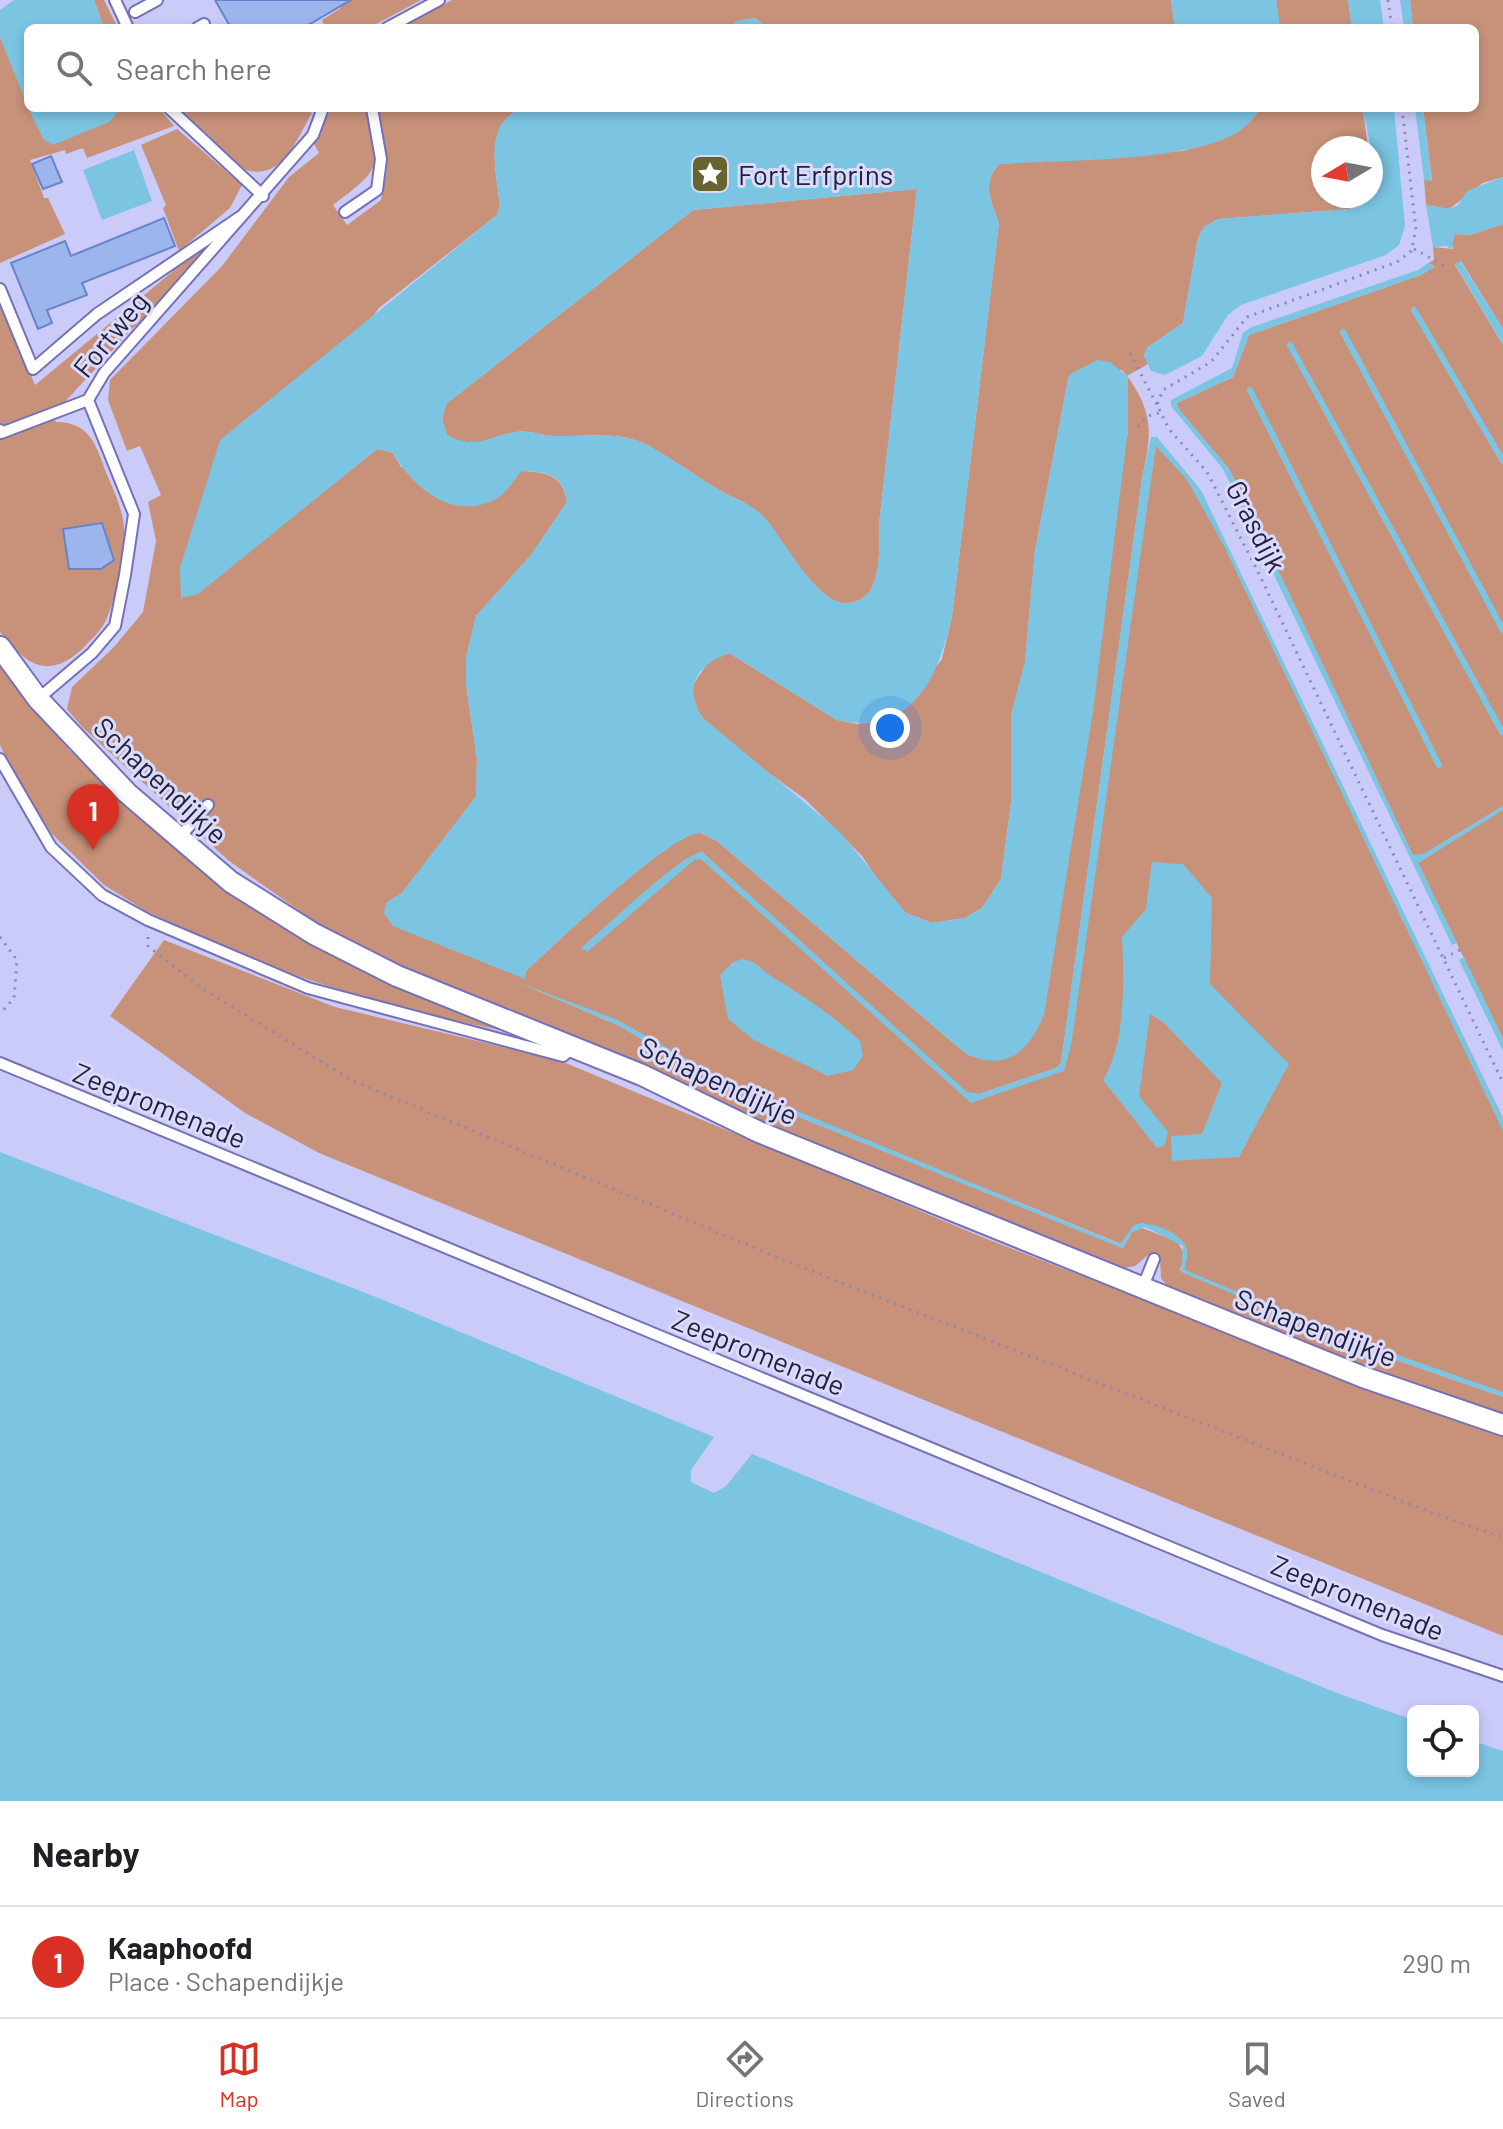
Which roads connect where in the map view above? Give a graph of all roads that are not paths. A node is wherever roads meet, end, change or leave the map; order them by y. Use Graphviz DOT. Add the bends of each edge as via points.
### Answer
graph roads {
  1 [pos="115,0"];
  2 [pos="157,0"];
  3 [pos="439,0"];
  4 [pos="135,12"];
  5 [pos="126,24"];
  6 [pos="394,24"];
  7 [pos="173,112"];
  8 [pos="322,112"];
  9 [pos="373,112"];
  10 [pos="263,196"];
  11 [pos="249,212"];
  12 [pos="345,212"];
  13 [pos="0,289"];
  14 [pos="88,400"];
  15 [pos="0,434"];
  16 [pos="0,647"];
  17 [pos="38,699"];
  18 [pos="0,759"];
  19 [pos="208,805"];
  20 [pos="178,839"];
  21 [pos="574,1045"];
  22 [pos="0,1063"];
  23 [pos="1154,1259"];
  24 [pos="1142,1289"];
  25 [pos="1503,1425"];
  26 [pos="1503,1676"];
  1 -- 5 [label="lane"];
  2 -- 4 [label="lane"];
  3 -- 6 [label="lane"];
  7 -- 10 [label="lane"];
  8 -- 10 [label="lane, Fortweg" via="313,135"];
  9 -- 12 [label="lane" via="381,159 377,190"];
  10 -- 11 [label="lane, Fortweg"];
  11 -- 13 [label="lane" via="97,314 33,369"];
  11 -- 14 [label="lane, Fortweg" via="104,373"];
  14 -- 15 [label="lane"];
  14 -- 17 [label="lane, Fortweg" via="134,514 125,575 115,626"];
  16 -- 17 [label="street, Schapendijkje"];
  17 -- 20 [label="street, Schapendijkje"];
  18 -- 21 [label="lane" via="51,847 102,895 148,920 242,962 372,1007 563,1056"];
  19 -- 20 [label="lane"];
  20 -- 21 [label="street, Schapendijkje" via="231,882 314,934 397,976"];
  21 -- 24 [label="street, Schapendijkje" via="747,1127"];
  22 -- 26 [label="lane, Zeepromenade" via="1382,1635"];
  23 -- 24 [label="lane"];
  24 -- 25 [label="street, Schapendijkje" via="1363,1377"];
}
